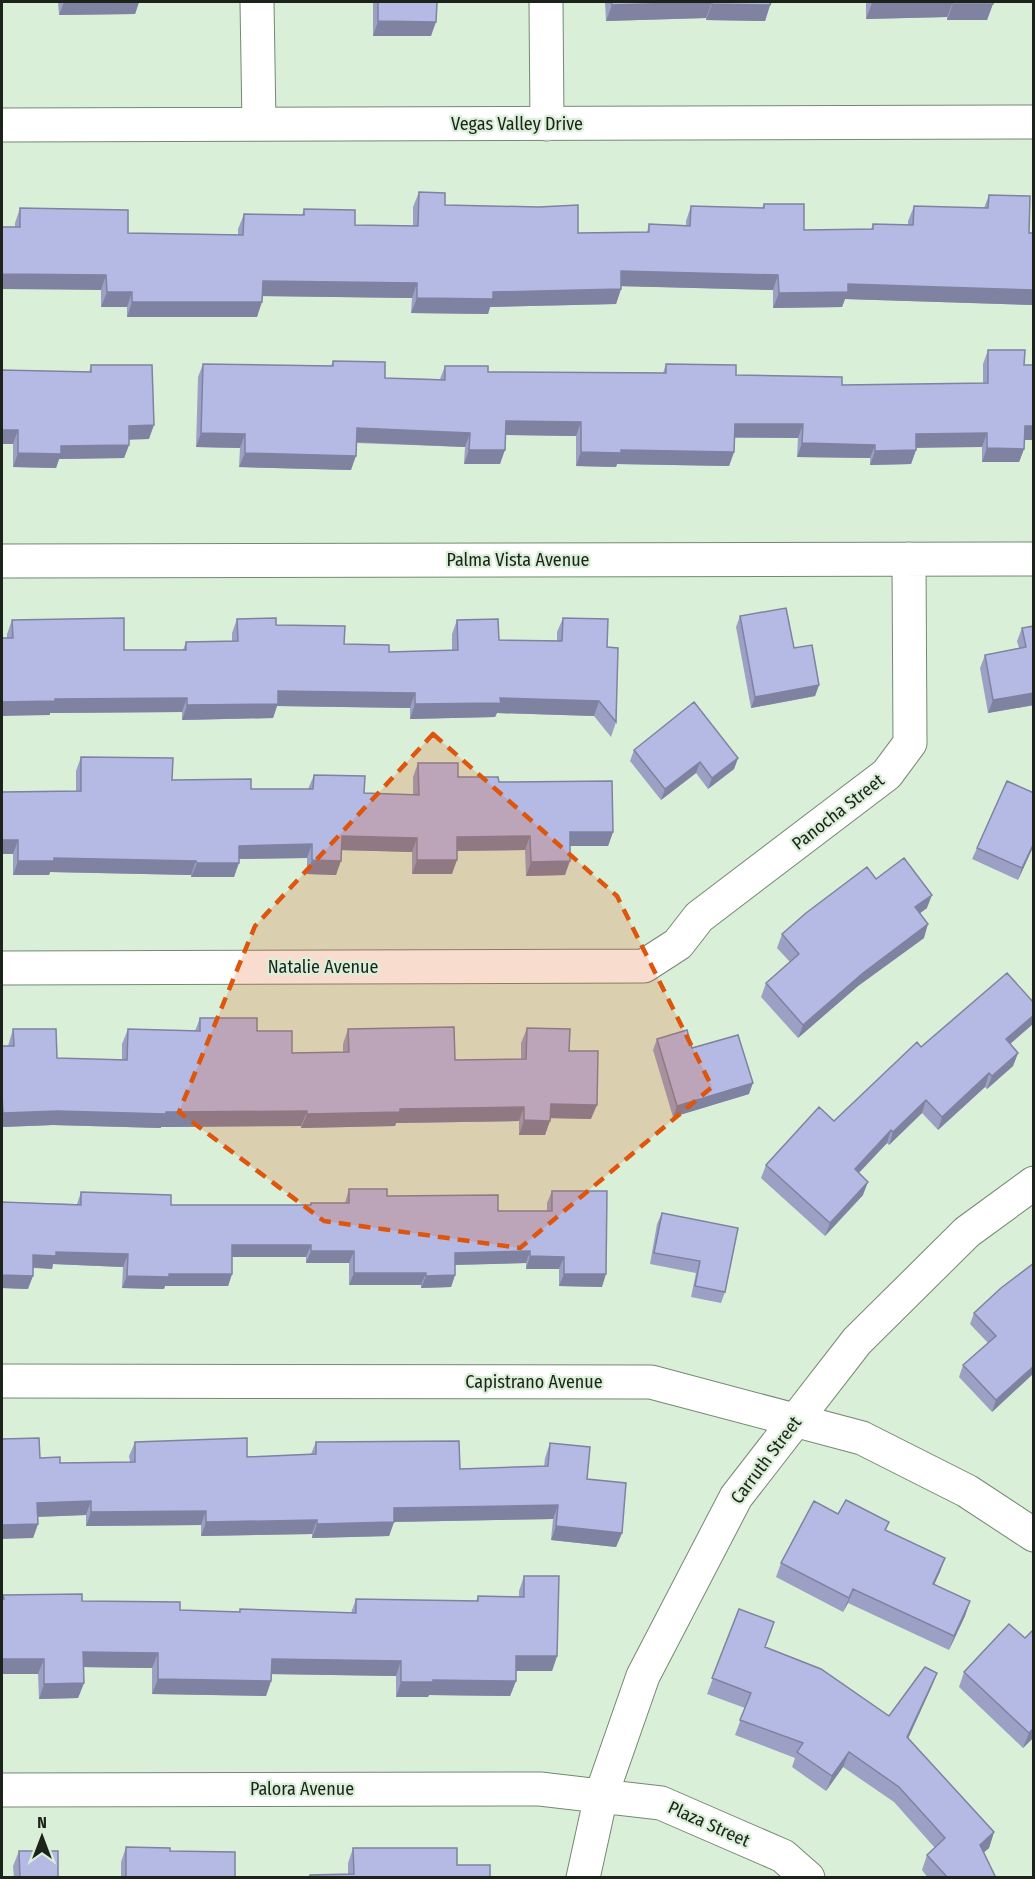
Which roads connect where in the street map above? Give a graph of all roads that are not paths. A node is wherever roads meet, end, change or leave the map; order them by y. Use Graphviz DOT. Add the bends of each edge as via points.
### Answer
graph roads {
  1 [pos="257,2"];
  2 [pos="546,2"];
  3 [pos="1034,122"];
  4 [pos="260,124"];
  5 [pos="548,124"];
  6 [pos="2,125"];
  7 [pos="909,559"];
  8 [pos="1034,559"];
  9 [pos="2,561"];
  10 [pos="644,966"];
  11 [pos="2,968"];
  12 [pos="1034,1183"];
  13 [pos="2,1381"];
  14 [pos="795,1420"];
  15 [pos="1034,1535"];
  16 [pos="2,1790"];
  17 [pos="601,1796"];
  18 [pos="583,1878"];
  19 [pos="808,1878"];
  1 -- 4 [label="street"];
  2 -- 5 [label="street"];
  3 -- 5 [label="street, Vegas Valley Drive"];
  4 -- 5 [label="street, Vegas Valley Drive"];
  4 -- 6 [label="street, Vegas Valley Drive"];
  7 -- 8 [label="street, Palma Vista Avenue"];
  7 -- 9 [label="street, Palma Vista Avenue"];
  7 -- 10 [label="street, Panocha Street" via="910,743 887,774 699,917 678,944"];
  10 -- 11 [label="street, Natalie Avenue"];
  12 -- 14 [label="street, Carruth Street" via="967,1232 857,1341"];
  13 -- 14 [label="street, Capistrano Avenue" via="651,1382"];
  14 -- 15 [label="street, Capistrano Avenue" via="862,1438 967,1491"];
  14 -- 17 [label="street, Carruth Street" via="736,1497 648,1666"];
  16 -- 17 [label="street, Palora Avenue" via="540,1789"];
  17 -- 18 [label="street, Carruth Street"];
  17 -- 19 [label="street, Plaza Street" via="661,1803 783,1856"];
}
